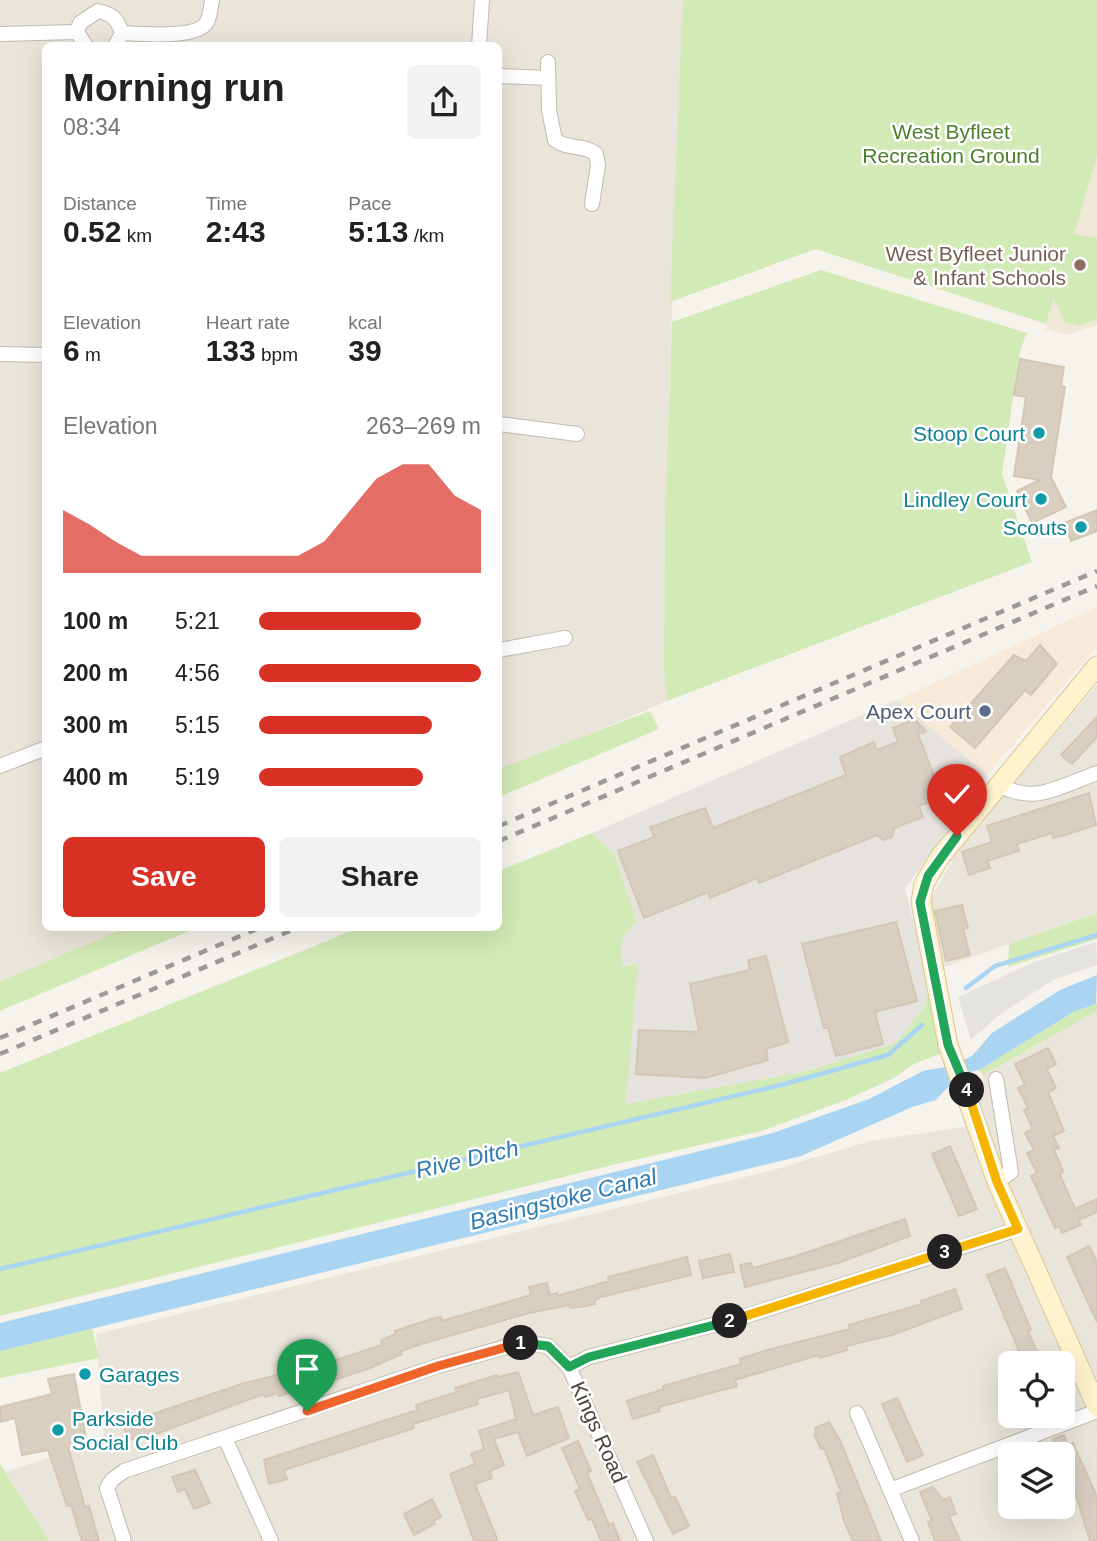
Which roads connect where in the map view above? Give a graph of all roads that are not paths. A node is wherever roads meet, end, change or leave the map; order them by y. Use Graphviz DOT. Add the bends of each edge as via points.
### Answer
graph roads {
  1 [pos="212,0"];
  2 [pos="482,0"];
  3 [pos="77,33"];
  4 [pos="0,34"];
  5 [pos="118,39"];
  6 [pos="83,42"];
  7 [pos="479,42"];
  8 [pos="548,62"];
  9 [pos="502,76"];
  10 [pos="548,78"];
  11 [pos="592,204"];
  12 [pos="0,354"];
  13 [pos="42,355"];
  14 [pos="502,425"];
  15 [pos="577,434"];
  16 [pos="565,638"];
  17 [pos="502,649"];
  18 [pos="1097,666"];
  19 [pos="42,750"];
  20 [pos="0,766"];
  21 [pos="1097,773"];
  22 [pos="999,785"];
  23 [pos="996,1079"];
  24 [pos="997,1182"];
  25 [pos="1018,1229"];
  26 [pos="569,1367"];
  27 [pos="1096,1403"];
  28 [pos="857,1413"];
  29 [pos="225,1438"];
  30 [pos="890,1490"];
  31 [pos="124,1541"];
  32 [pos="271,1541"];
  33 [pos="646,1541"];
  34 [pos="912,1541"];
  1 -- 5 [label="street" via="207,23 199,30"];
  2 -- 7 [label="street"];
  3 -- 4 [label="street"];
  3 -- 5 [label="street" via="80,23 98,11 118,20"];
  3 -- 6 [label="street"];
  8 -- 10 [label="street"];
  9 -- 10 [label="street"];
  10 -- 11 [label="street" via="555,140 564,147 596,153"];
  12 -- 13 [label="street"];
  14 -- 15 [label="street"];
  16 -- 17 [label="street"];
  18 -- 22 [label="street"];
  19 -- 20 [label="street"];
  21 -- 22 [label="street" via="1035,795 1020,795"];
  22 -- 24 [label="street" via="933,866 921,897 948,1045"];
  23 -- 24 [label="street" via="1011,1172"];
  24 -- 25 [label="street"];
  25 -- 26 [label="street" via="740,1318 589,1357"];
  25 -- 27 [label="street"];
  26 -- 29 [label="street, Kings Road" via="548,1346 523,1342"];
  26 -- 33 [label="street, Kings Road"];
  27 -- 30 [label="street"];
  28 -- 30 [label="street"];
  29 -- 31 [label="street, Kings Road" via="124,1471 112,1480 107,1488"];
  29 -- 32 [label="street"];
  30 -- 34 [label="street"];
}
